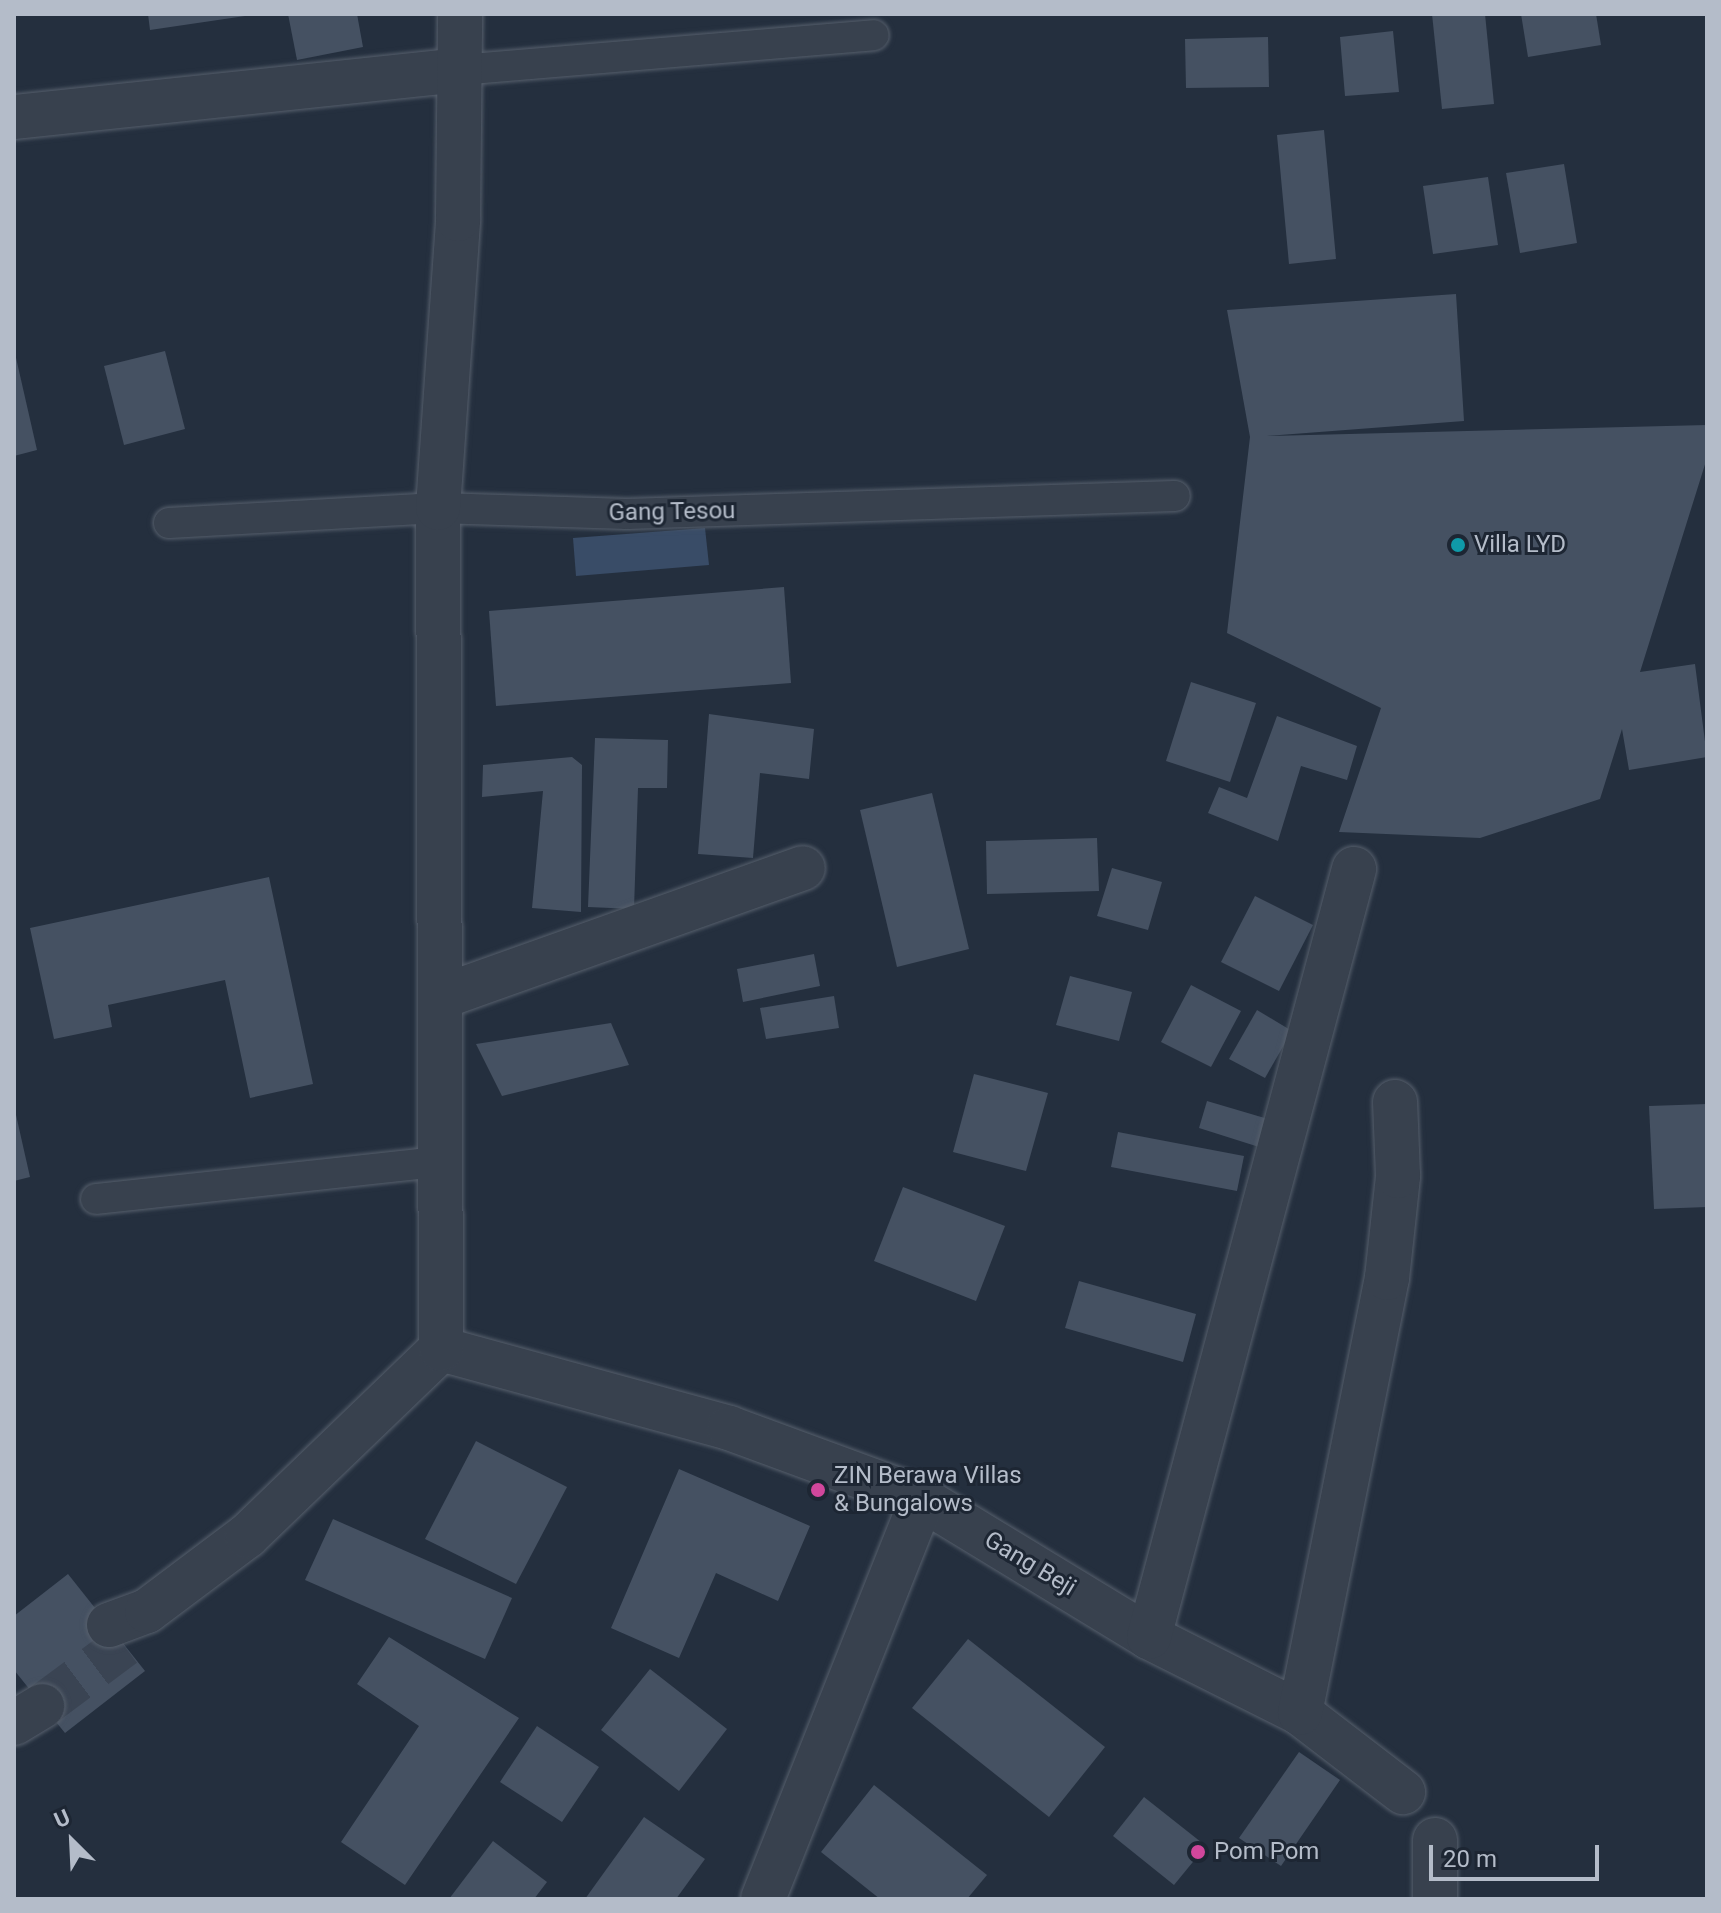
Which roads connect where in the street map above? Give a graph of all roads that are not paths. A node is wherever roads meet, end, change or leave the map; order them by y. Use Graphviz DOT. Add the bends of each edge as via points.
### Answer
graph roads {
  1 [pos="460,14"];
  2 [pos="874,35"];
  3 [pos="459,70"];
  4 [pos="14,117"];
  5 [pos="1175,496"];
  6 [pos="438,508"];
  7 [pos="169,523"];
  8 [pos="803,868"];
  9 [pos="1354,869"];
  10 [pos="441,997"];
  11 [pos="1395,1102"];
  12 [pos="444,1161"];
  13 [pos="96,1199"];
  14 [pos="441,1349"];
  15 [pos="922,1499"];
  16 [pos="126,1627"];
  17 [pos="1149,1637"];
  18 [pos="1300,1713"];
  19 [pos="1403,1792"];
  20 [pos="1435,1840"];
  21 [pos="763,1899"];
  22 [pos="1435,1899"];
  1 -- 3 [label="street"];
  2 -- 3 [label="lane"];
  3 -- 4 [label="street"];
  3 -- 6 [label="street" via="458,219"];
  5 -- 6 [label="lane, Gang Tesou" via="627,514"];
  6 -- 7 [label="lane, Gang Tesou"];
  6 -- 10 [label="street"];
  8 -- 10 [label="street"];
  9 -- 17 [label="street"];
  10 -- 12 [label="street"];
  11 -- 18 [label="street" via="1398,1176 1387,1278"];
  12 -- 13 [label="lane"];
  12 -- 14 [label="street"];
  14 -- 15 [label="street, Gang Beji" via="729,1428"];
  14 -- 16 [label="street" via="247,1536"];
  15 -- 17 [label="street, Gang Beji"];
  15 -- 21 [label="street"];
  17 -- 18 [label="street, Gang Beji"];
  18 -- 19 [label="street, Gang Beji"];
  20 -- 22 [label="street"];
}
